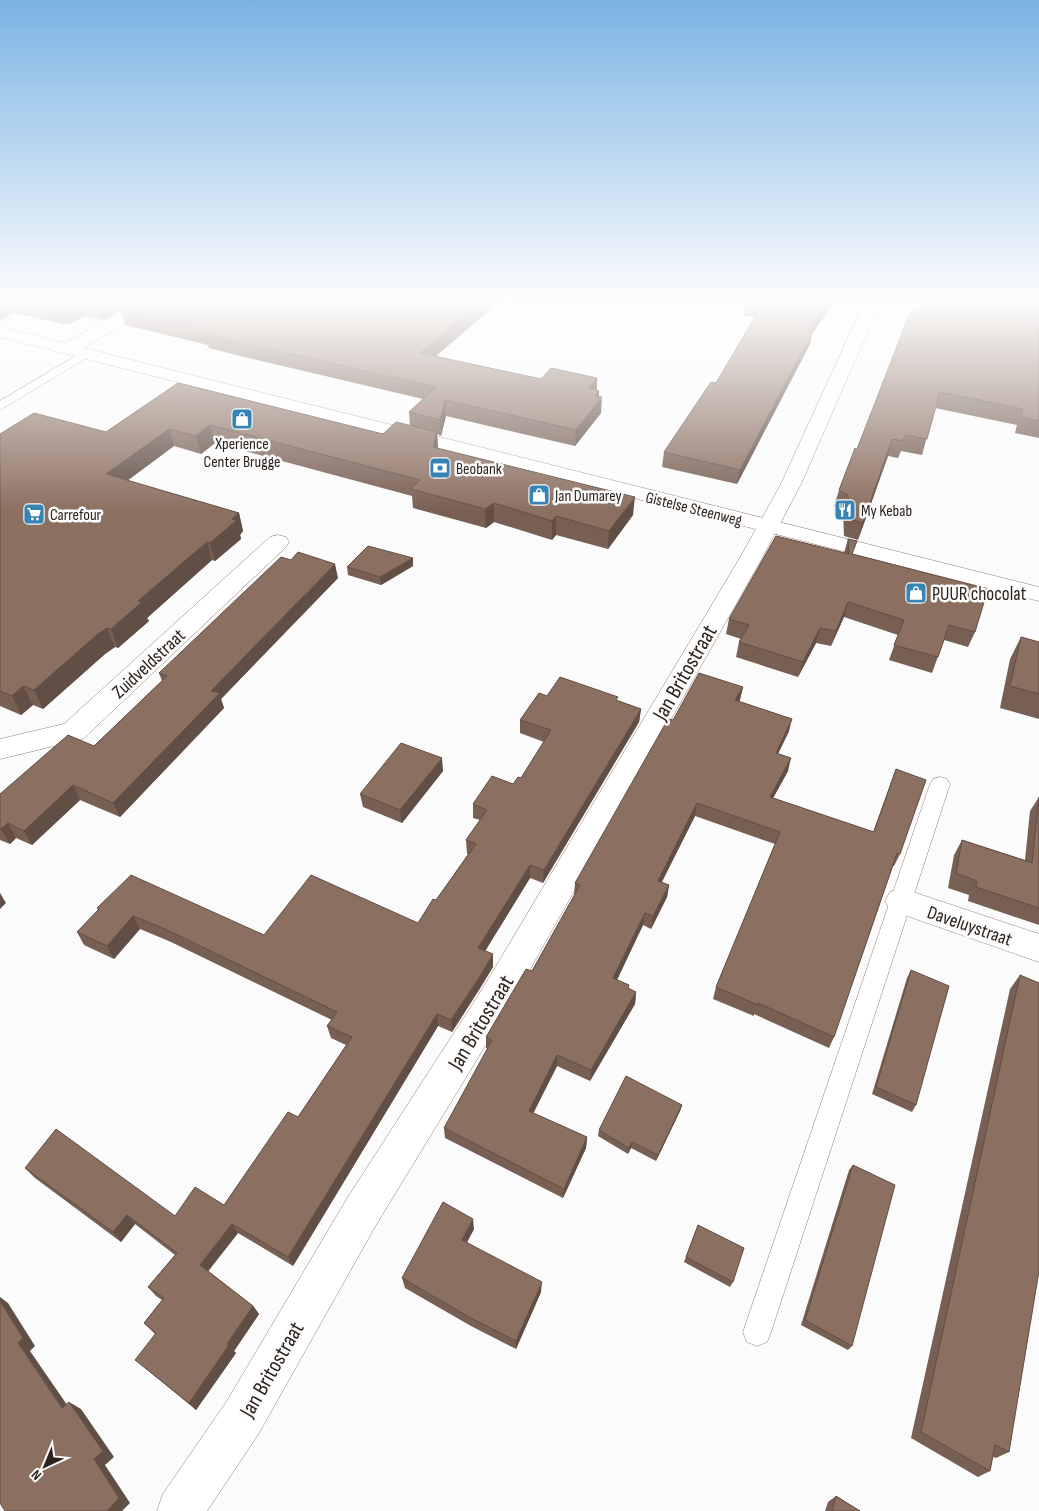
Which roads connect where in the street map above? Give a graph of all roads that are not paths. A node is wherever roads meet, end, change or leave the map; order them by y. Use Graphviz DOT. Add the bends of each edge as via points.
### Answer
graph roads {
  1 [pos="49,372"];
  2 [pos="154,372"];
  3 [pos="841,372"];
  4 [pos="0,406"];
  5 [pos="768,526"];
  6 [pos="278,542"];
  7 [pos="1039,594"];
  8 [pos="0,749"];
  9 [pos="940,784"];
  10 [pos="901,902"];
  11 [pos="1039,948"];
  12 [pos="757,1332"];
  13 [pos="180,1511"];
  1 -- 4 [label="lane"];
  2 -- 5 [label="street, Gistelse Steenweg"];
  3 -- 5 [label="street, Jan Britostraat" via="791,484"];
  5 -- 7 [label="street, Gistelse Steenweg"];
  5 -- 13 [label="street, Jan Britostraat" via="495,998 362,1211 243,1417"];
  6 -- 8 [label="street, Zuidveldstraat" via="73,732"];
  9 -- 10 [label="lane"];
  10 -- 11 [label="street, Daveluystraat"];
  10 -- 12 [label="lane"];
}
